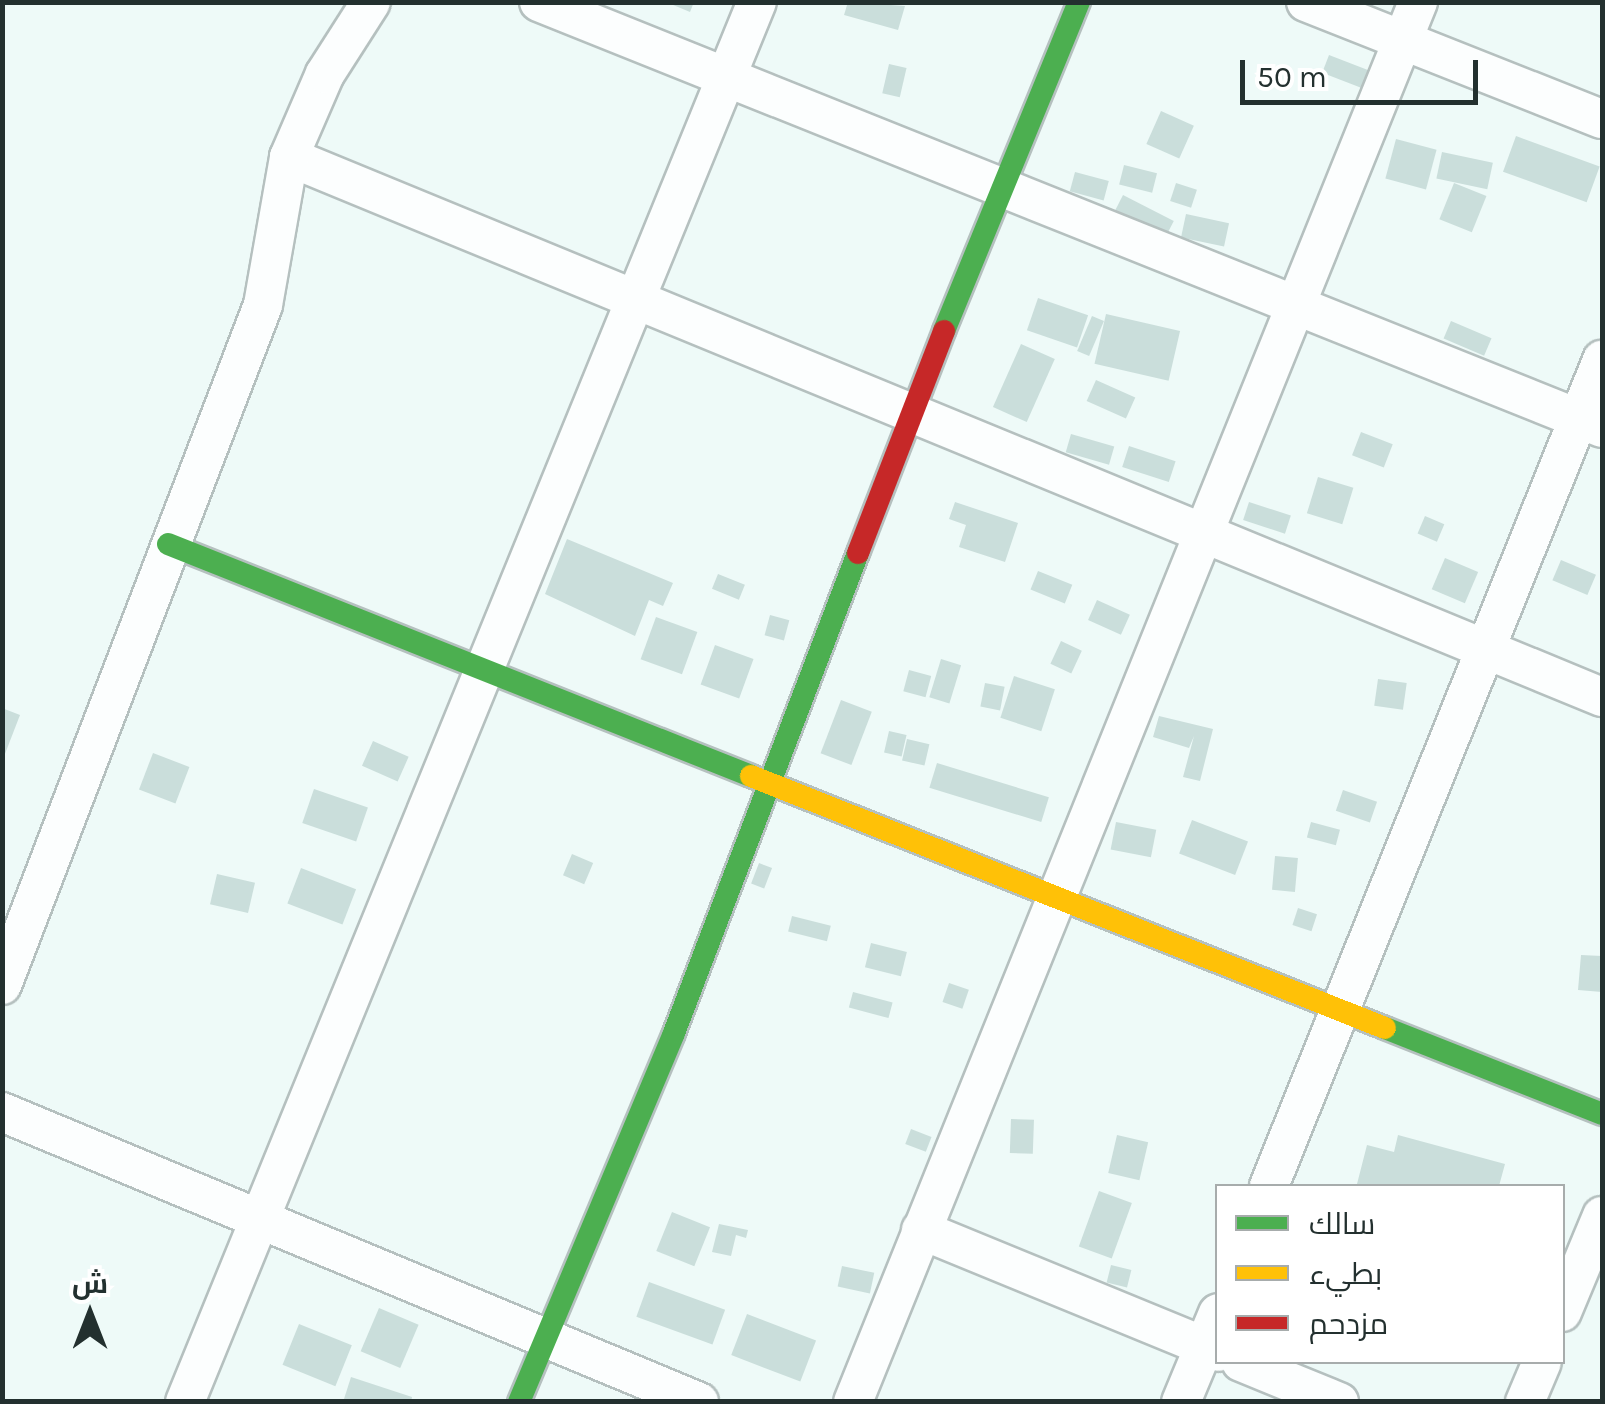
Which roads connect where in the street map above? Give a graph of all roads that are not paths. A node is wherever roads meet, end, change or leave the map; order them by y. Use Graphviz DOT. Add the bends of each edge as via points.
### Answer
graph roads {
  1 [pos="370,2"];
  2 [pos="539,2"];
  3 [pos="758,2"];
  4 [pos="1079,2"];
  5 [pos="1306,2"];
  6 [pos="1418,2"];
  7 [pos="1401,44"];
  8 [pos="726,78"];
  9 [pos="1602,119"];
  10 [pos="289,157"];
  11 [pos="1002,190"];
  12 [pos="637,298"];
  13 [pos="1294,306"];
  14 [pos="1602,360"];
  15 [pos="912,411"];
  16 [pos="1591,423"];
  17 [pos="1202,527"];
  18 [pos="168,544"];
  19 [pos="1486,652"];
  20 [pos="486,666"];
  21 [pos="1602,697"];
  22 [pos="772,781"];
  23 [pos="1055,895"];
  24 [pos="2,985"];
  25 [pos="1342,1010"];
  26 [pos="2,1112"];
  27 [pos="1602,1114"];
  28 [pos="1271,1184"];
  29 [pos="1602,1216"];
  30 [pos="260,1221"];
  31 [pos="921,1230"];
  32 [pos="1565,1305"];
  33 [pos="1213,1337"];
  34 [pos="544,1340"];
  35 [pos="1246,1364"];
  36 [pos="1541,1364"];
  37 [pos="186,1402"];
  38 [pos="519,1402"];
  39 [pos="699,1402"];
  40 [pos="852,1402"];
  41 [pos="1181,1402"];
  42 [pos="1339,1402"];
  43 [pos="1525,1402"];
  1 -- 10 [label="street" via="325,74"];
  2 -- 8 [label="street"];
  3 -- 8 [label="street"];
  4 -- 11 [label="street"];
  5 -- 7 [label="street"];
  6 -- 7 [label="street"];
  7 -- 9 [label="street"];
  7 -- 13 [label="street"];
  8 -- 11 [label="street"];
  8 -- 12 [label="street"];
  10 -- 12 [label="street"];
  10 -- 18 [label="street" via="264,304"];
  11 -- 13 [label="street"];
  11 -- 15 [label="street"];
  12 -- 15 [label="street"];
  12 -- 20 [label="street"];
  13 -- 16 [label="street"];
  13 -- 17 [label="street"];
  14 -- 16 [label="street"];
  15 -- 17 [label="street"];
  15 -- 22 [label="street"];
  16 -- 19 [label="street"];
  17 -- 19 [label="street"];
  17 -- 23 [label="street"];
  18 -- 20 [label="street"];
  18 -- 24 [label="street"];
  19 -- 21 [label="street"];
  19 -- 25 [label="street"];
  20 -- 22 [label="street"];
  20 -- 30 [label="street"];
  22 -- 23 [label="street"];
  22 -- 34 [label="street"];
  23 -- 25 [label="street"];
  23 -- 31 [label="street"];
  25 -- 27 [label="street"];
  25 -- 28 [label="street"];
  26 -- 30 [label="street"];
  29 -- 32 [label="street"];
  30 -- 34 [label="street"];
  30 -- 37 [label="street"];
  31 -- 33 [label="street"];
  31 -- 40 [label="street"];
  33 -- 41 [label="street"];
  34 -- 38 [label="street"];
  34 -- 39 [label="street"];
  35 -- 42 [label="street"];
  36 -- 43 [label="street"];
}
